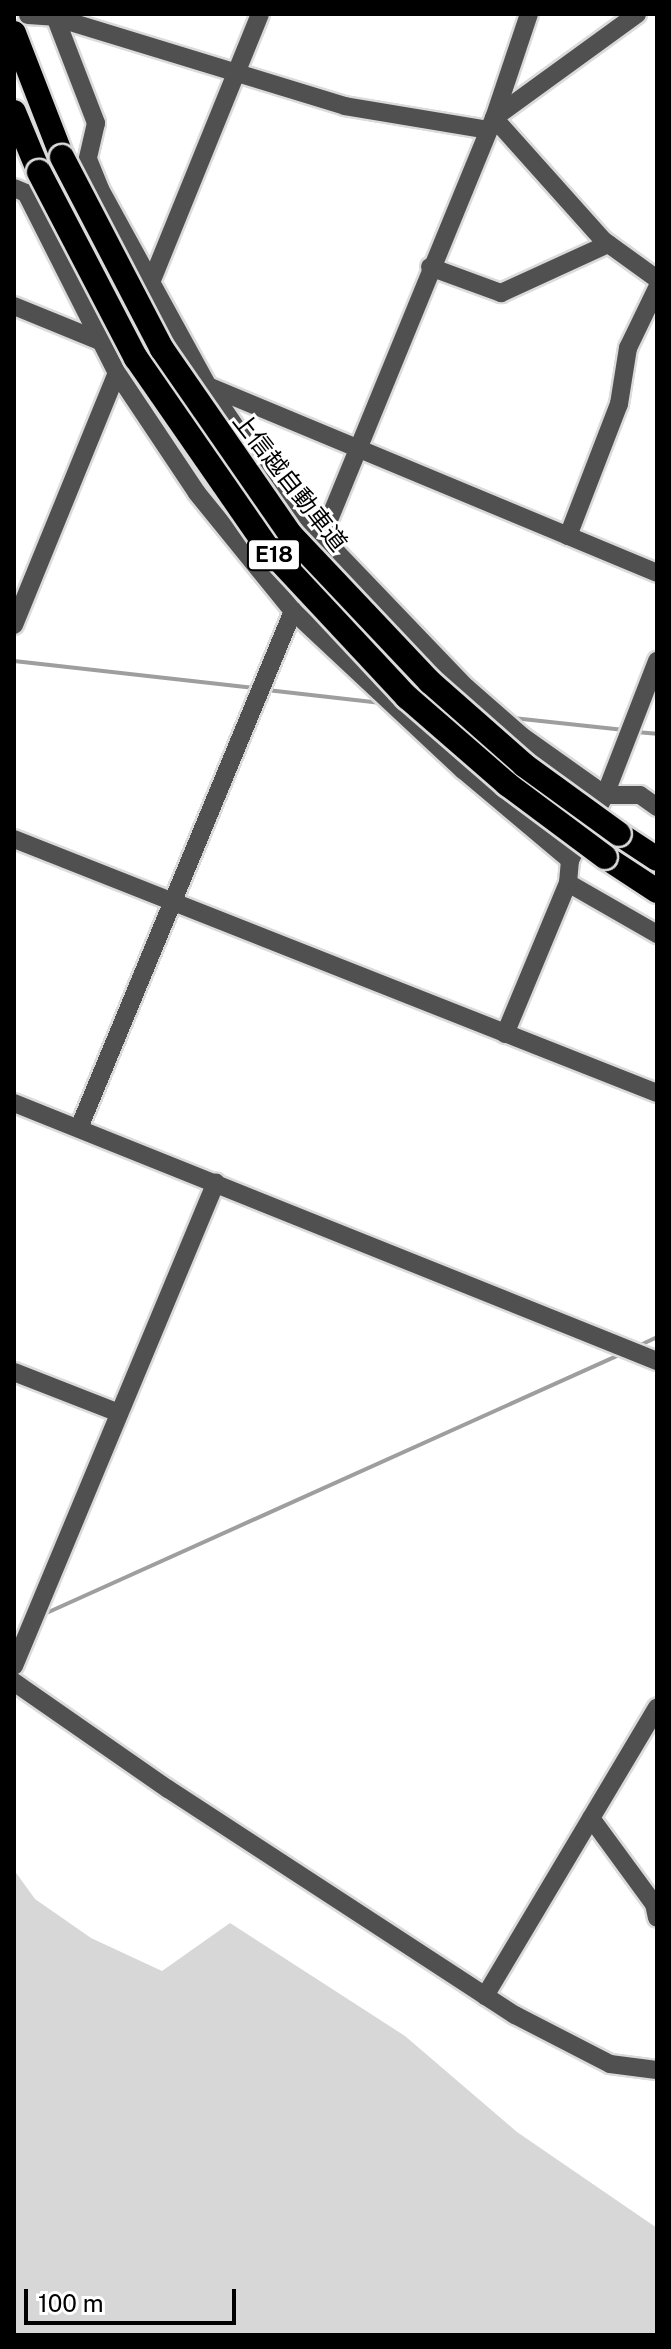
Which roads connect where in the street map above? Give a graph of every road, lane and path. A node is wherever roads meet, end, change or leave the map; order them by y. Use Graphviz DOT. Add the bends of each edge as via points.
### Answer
graph roads {
  1 [pos="260,14"];
  2 [pos="529,14"];
  3 [pos="637,14"];
  4 [pos="28,15"];
  5 [pos="54,16"];
  6 [pos="14,33"];
  7 [pos="235,76"];
  8 [pos="14,112"];
  9 [pos="491,124"];
  10 [pos="14,188"];
  11 [pos="608,244"];
  12 [pos="430,267"];
  13 [pos="657,279"];
  14 [pos="150,285"];
  15 [pos="657,288"];
  16 [pos="14,306"];
  17 [pos="102,342"];
  18 [pos="117,373"];
  19 [pos="208,386"];
  20 [pos="358,447"];
  21 [pos="568,536"];
  22 [pos="322,537"];
  23 [pos="657,573"];
  24 [pos="23,577"];
  25 [pos="293,611"];
  26 [pos="14,625"];
  27 [pos="657,661"];
  28 [pos="605,795"];
  29 [pos="657,807"];
  30 [pos="14,839"];
  31 [pos="657,859"];
  32 [pos="570,860"];
  33 [pos="568,883"];
  34 [pos="657,891"];
  35 [pos="174,903"];
  36 [pos="657,934"];
  37 [pos="505,1034"];
  38 [pos="657,1093"];
  39 [pos="14,1103"];
  40 [pos="79,1128"];
  41 [pos="216,1182"];
  42 [pos="657,1361"];
  43 [pos="14,1372"];
  44 [pos="119,1413"];
  45 [pos="14,1666"];
  46 [pos="14,1682"];
  47 [pos="655,1714"];
  48 [pos="591,1818"];
  49 [pos="657,1918"];
  50 [pos="485,1996"];
  51 [pos="657,2070"];
  1 -- 7 [label="street"];
  2 -- 9 [label="street"];
  3 -- 9 [label="street"];
  4 -- 5 [label="street"];
  5 -- 7 [label="street"];
  5 -- 14 [label="street" via="96,123 88,159 92,171"];
  6 -- 31 [label="highway, 上信越自動車道 / E18, bridge" via="62,157 162,349 291,535 430,682 524,765"];
  7 -- 9 [label="street" via="345,106"];
  7 -- 14 [label="street"];
  8 -- 34 [label="highway, E18, bridge" via="39,172 136,358 266,546 417,706 507,784"];
  9 -- 11 [label="street"];
  9 -- 12 [label="street"];
  10 -- 17 [label="street" via="26,193"];
  11 -- 12 [label="street" via="501,293"];
  11 -- 13 [label="street"];
  12 -- 20 [label="street"];
  14 -- 19 [label="street"];
  15 -- 21 [label="street" via="628,348 619,404"];
  16 -- 17 [label="street"];
  17 -- 18 [label="street"];
  18 -- 24 [label="street"];
  18 -- 25 [label="street" via="197,493"];
  19 -- 20 [label="street"];
  19 -- 22 [label="street"];
  20 -- 21 [label="street"];
  20 -- 22 [label="street"];
  21 -- 23 [label="street"];
  22 -- 28 [label="street" via="466,687 522,736"];
  24 -- 26 [label="street"];
  25 -- 32 [label="street" via="463,770"];
  25 -- 35 [label="street"];
  27 -- 28 [label="street"];
  28 -- 29 [label="street" via="640,795"];
  28 -- 32 [label="street"];
  30 -- 35 [label="street"];
  32 -- 33 [label="street"];
  33 -- 36 [label="street"];
  33 -- 37 [label="street"];
  35 -- 37 [label="street"];
  35 -- 40 [label="street"];
  37 -- 38 [label="street"];
  39 -- 40 [label="street"];
  40 -- 41 [label="street"];
  41 -- 42 [label="street"];
  41 -- 44 [label="street"];
  43 -- 44 [label="street"];
  44 -- 45 [label="street"];
  46 -- 50 [label="street"];
  47 -- 48 [label="street"];
  48 -- 49 [label="street" via="654,1904"];
  48 -- 50 [label="street"];
  50 -- 51 [label="street" via="610,2064"];
}
